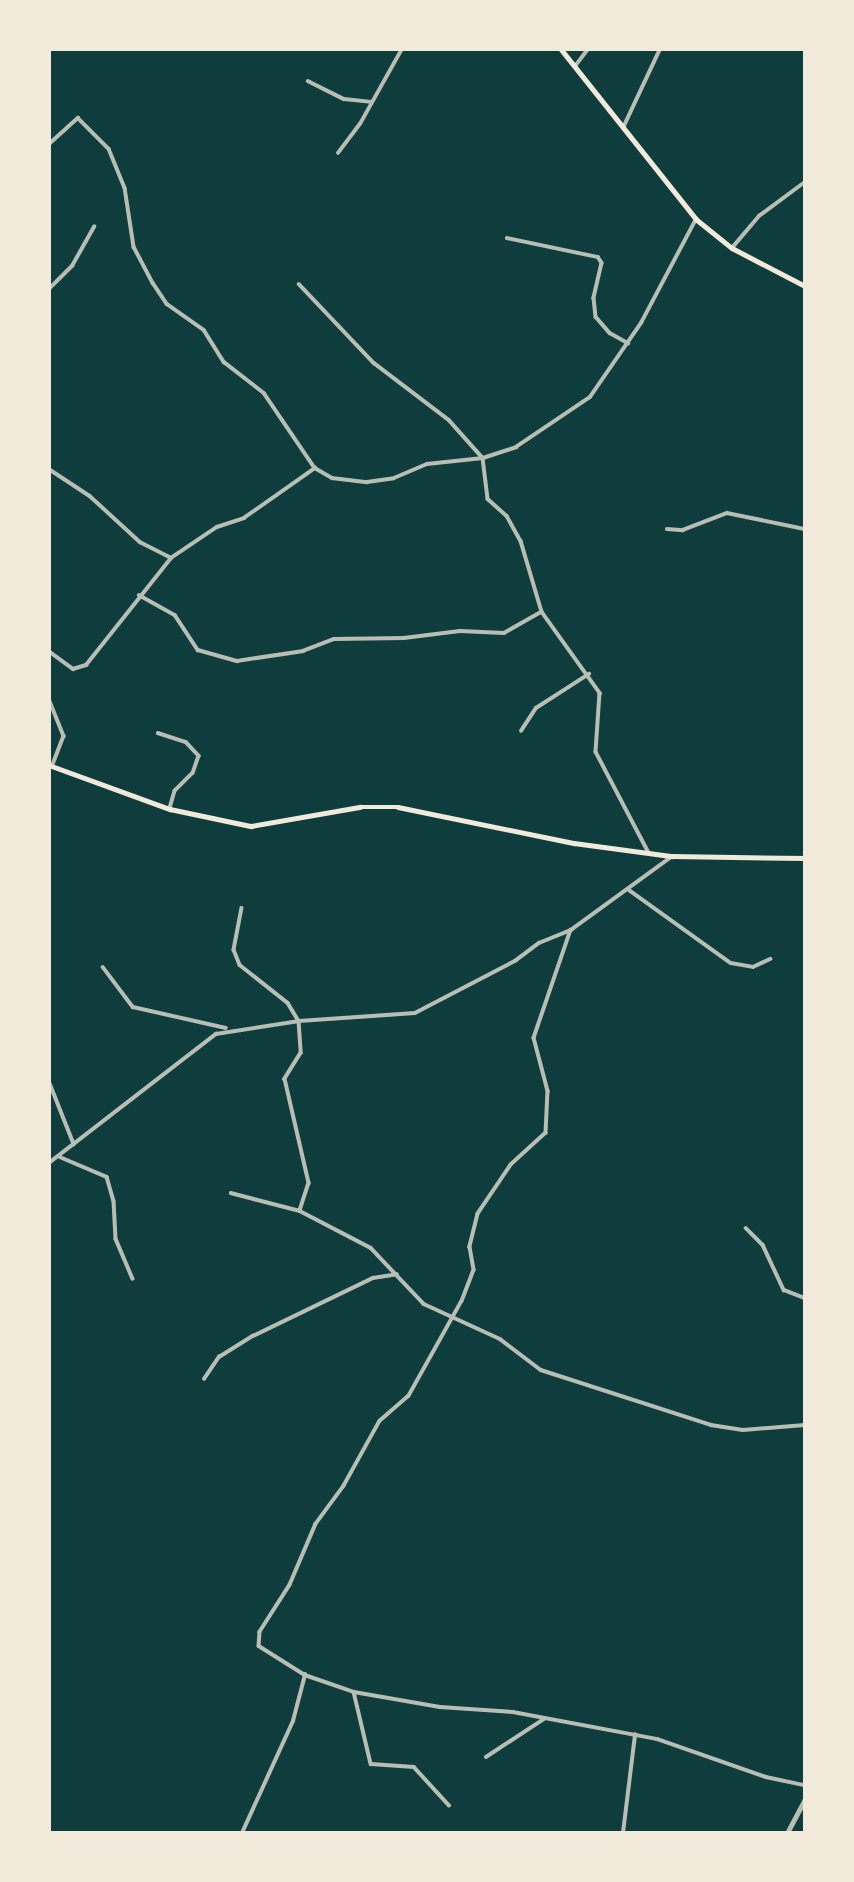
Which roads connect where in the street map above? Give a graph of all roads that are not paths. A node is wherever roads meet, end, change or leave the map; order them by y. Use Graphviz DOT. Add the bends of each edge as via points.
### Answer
graph roads {
  1 [pos="402,49"];
  2 [pos="561,49"];
  3 [pos="588,49"];
  4 [pos="660,49"];
  5 [pos="576,65"];
  6 [pos="309,81"];
  7 [pos="371,102"];
  8 [pos="623,128"];
  9 [pos="49,144"];
  10 [pos="338,153"];
  11 [pos="805,182"];
  12 [pos="696,219"];
  13 [pos="94,227"];
  14 [pos="507,238"];
  15 [pos="732,248"];
  16 [pos="299,284"];
  17 [pos="805,286"];
  18 [pos="49,289"];
  19 [pos="628,343"];
  20 [pos="483,458"];
  21 [pos="315,468"];
  22 [pos="49,469"];
  23 [pos="805,529"];
  24 [pos="667,530"];
  25 [pos="171,558"];
  26 [pos="139,594"];
  27 [pos="542,612"];
  28 [pos="50,652"];
  29 [pos="589,674"];
  30 [pos="49,699"];
  31 [pos="521,732"];
  32 [pos="158,733"];
  33 [pos="50,766"];
  34 [pos="170,810"];
  35 [pos="649,853"];
  36 [pos="672,856"];
  37 [pos="805,858"];
  38 [pos="629,890"];
  39 [pos="242,908"];
  40 [pos="571,930"];
  41 [pos="770,959"];
  42 [pos="103,967"];
  43 [pos="299,1021"];
  44 [pos="228,1029"];
  45 [pos="49,1081"];
  46 [pos="74,1143"];
  47 [pos="60,1157"];
  48 [pos="49,1163"];
  49 [pos="230,1193"];
  50 [pos="300,1211"];
  51 [pos="746,1228"];
  52 [pos="397,1274"];
  53 [pos="133,1279"];
  54 [pos="805,1298"];
  55 [pos="449,1319"];
  56 [pos="204,1379"];
  57 [pos="805,1425"];
  58 [pos="305,1675"];
  59 [pos="354,1692"];
  60 [pos="544,1719"];
  61 [pos="635,1735"];
  62 [pos="486,1757"];
  63 [pos="805,1786"];
  64 [pos="805,1799"];
  65 [pos="449,1805"];
  66 [pos="242,1833"];
  67 [pos="623,1833"];
  68 [pos="787,1833"];
  1 -- 7 [label="street"];
  2 -- 5 [label="main road"];
  3 -- 5 [label="street"];
  4 -- 8 [label="street"];
  5 -- 8 [label="main road"];
  6 -- 7 [label="street" via="344,99"];
  7 -- 10 [label="street"];
  8 -- 12 [label="main road"];
  9 -- 21 [label="street" via="78,118 109,149 125,188 134,247 153,283 167,303 204,330 224,362 264,393"];
  11 -- 15 [label="street" via="759,216"];
  12 -- 15 [label="main road"];
  12 -- 19 [label="street"];
  13 -- 18 [label="street" via="72,266"];
  14 -- 19 [label="street" via="598,257 602,263 594,298 596,317 610,333"];
  15 -- 17 [label="main road"];
  16 -- 20 [label="street" via="374,363 449,419"];
  19 -- 20 [label="street" via="590,397 516,447"];
  20 -- 21 [label="street" via="427,464 394,478 367,482 332,478"];
  20 -- 27 [label="street" via="488,499 507,516 521,541"];
  21 -- 25 [label="street" via="244,518 217,527"];
  22 -- 25 [label="street" via="90,496 140,542"];
  23 -- 24 [label="street" via="727,513 683,530"];
  25 -- 26 [label="street"];
  26 -- 27 [label="street" via="174,615 198,650 237,660 303,651 334,639 460,631 504,633"];
  26 -- 28 [label="street" via="80,669"];
  27 -- 29 [label="street"];
  29 -- 31 [label="street" via="536,708"];
  29 -- 35 [label="street" via="603,704 597,752"];
  30 -- 33 [label="street" via="64,736"];
  32 -- 34 [label="street" via="186,742 199,756 192,774 175,792"];
  33 -- 34 [label="main road"];
  34 -- 35 [label="main road" via="251,826 360,807 398,807 574,843"];
  35 -- 36 [label="main road"];
  36 -- 37 [label="main road"];
  36 -- 38 [label="street"];
  38 -- 40 [label="street"];
  38 -- 41 [label="street" via="731,963 753,967"];
  39 -- 43 [label="street" via="234,950 240,965 288,1003"];
  40 -- 43 [label="street" via="539,943 515,961 415,1013"];
  40 -- 55 [label="street" via="534,1038 548,1091 546,1133 511,1166 478,1214 471,1232 472,1280"];
  42 -- 44 [label="street" via="133,1007"];
  43 -- 44 [label="street"];
  43 -- 50 [label="street" via="301,1053 285,1079 309,1183"];
  44 -- 46 [label="street"];
  45 -- 46 [label="street"];
  46 -- 47 [label="street"];
  47 -- 48 [label="street"];
  47 -- 53 [label="street" via="107,1177 116,1239"];
  49 -- 50 [label="street"];
  50 -- 52 [label="street" via="371,1248"];
  51 -- 54 [label="street" via="763,1245 783,1290"];
  52 -- 55 [label="street" via="424,1304"];
  52 -- 56 [label="street" via="373,1279 253,1336 219,1357"];
  55 -- 57 [label="street" via="500,1339 541,1370 655,1409 743,1430"];
  55 -- 58 [label="street" via="409,1396 380,1421 336,1499 316,1524 290,1585 260,1632 262,1651"];
  58 -- 59 [label="street"];
  58 -- 66 [label="street" via="284,1742 267,1770"];
  59 -- 60 [label="street"];
  59 -- 65 [label="street" via="371,1764 414,1767"];
  60 -- 61 [label="street"];
  60 -- 62 [label="street"];
  61 -- 63 [label="street"];
  61 -- 67 [label="street"];
  64 -- 68 [label="street"];
}
